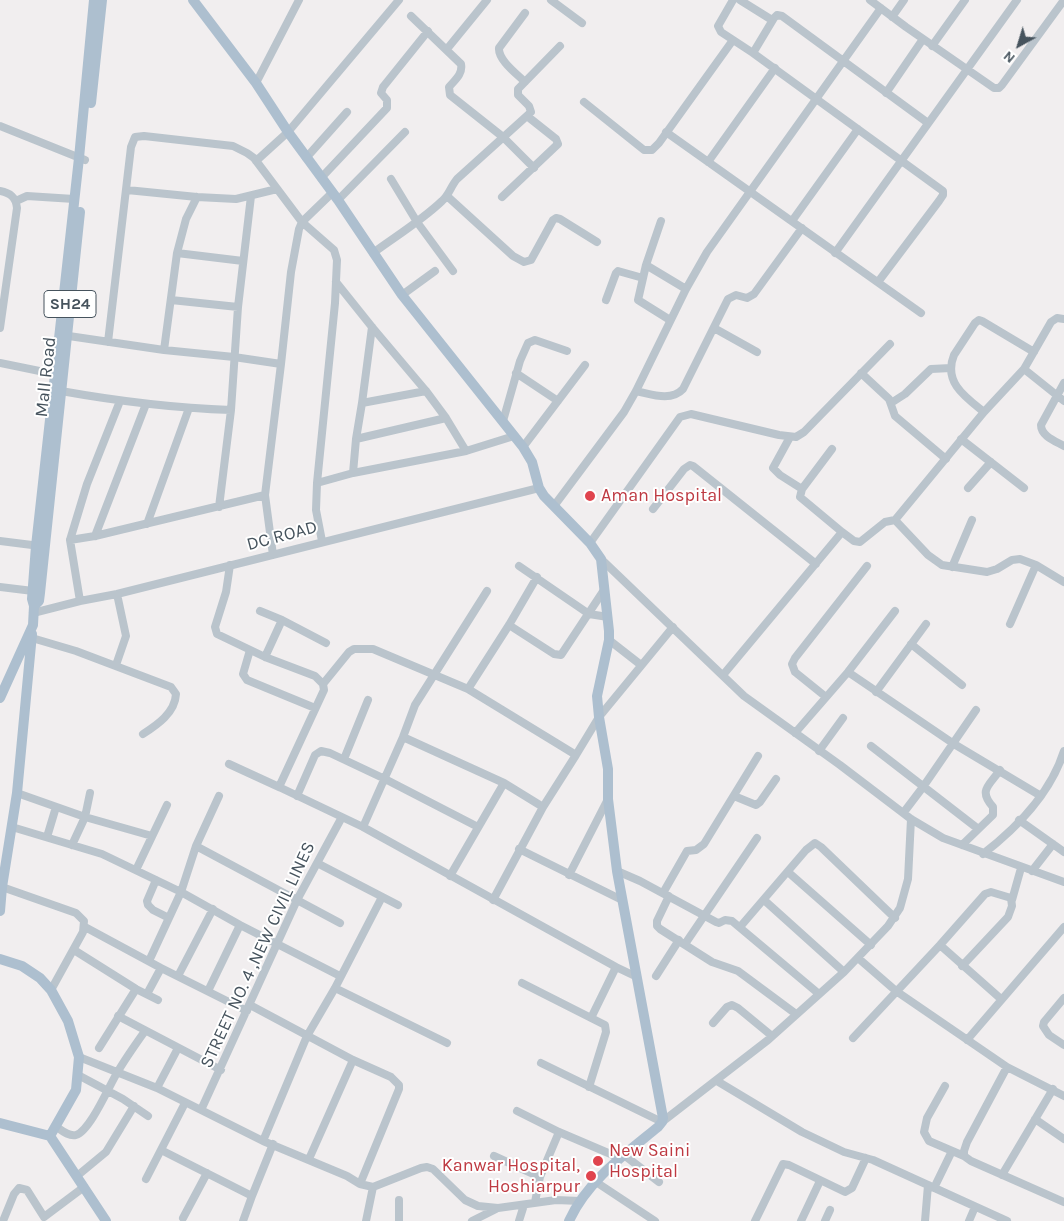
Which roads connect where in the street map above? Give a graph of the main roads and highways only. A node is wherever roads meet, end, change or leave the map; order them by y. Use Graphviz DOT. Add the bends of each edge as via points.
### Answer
graph roads {
  1 [pos="94,0"];
  2 [pos="102,0"];
  3 [pos="192,0"];
  4 [pos="82,159"];
  5 [pos="63,335"];
  6 [pos="59,375"];
  7 [pos="40,546"];
  8 [pos="34,610"];
  9 [pos="33,626"];
  10 [pos="0,697"];
  11 [pos="0,911"];
  12 [pos="0,958"];
  13 [pos="0,1124"];
  14 [pos="16,1128"];
  15 [pos="0,1130"];
  16 [pos="53,1131"];
  17 [pos="572,1220"];
  18 [pos="106,1221"];
  1 -- 4 [label="main road, Mall Road / SH24"];
  2 -- 4 [label="main road, Mall Road / SH24"];
  3 -- 17 [label="main road" via="256,83 402,295 523,447 544,496 590,543 600,559 609,640 598,690 608,769 608,799 617,871 662,1122 596,1182 580,1201"];
  4 -- 5 [label="main road, Mall Road / SH24"];
  4 -- 5 [label="main road, Mall Road / SH24" via="74,200"];
  5 -- 6 [label="main road, Mall Road / SH24"];
  6 -- 7 [label="main road, Mall Road / SH24"];
  6 -- 7 [label="main road, Mall Road / SH24" via="61,391"];
  7 -- 8 [label="main road, Mall Road / SH24" via="33,591"];
  7 -- 8 [label="main road, Mall Road / SH24" via="40,593"];
  8 -- 9 [label="main road, Mall Road / SH24"];
  9 -- 10 [label="main road, Mall Road / SH24"];
  9 -- 11 [label="main road" via="17,793"];
  12 -- 16 [label="main road" via="22,966 51,990 68,1022 79,1057 76,1090"];
  13 -- 14 [label="main road"];
  14 -- 15 [label="main road"];
  14 -- 16 [label="main road"];
  16 -- 18 [label="main road"];
}
